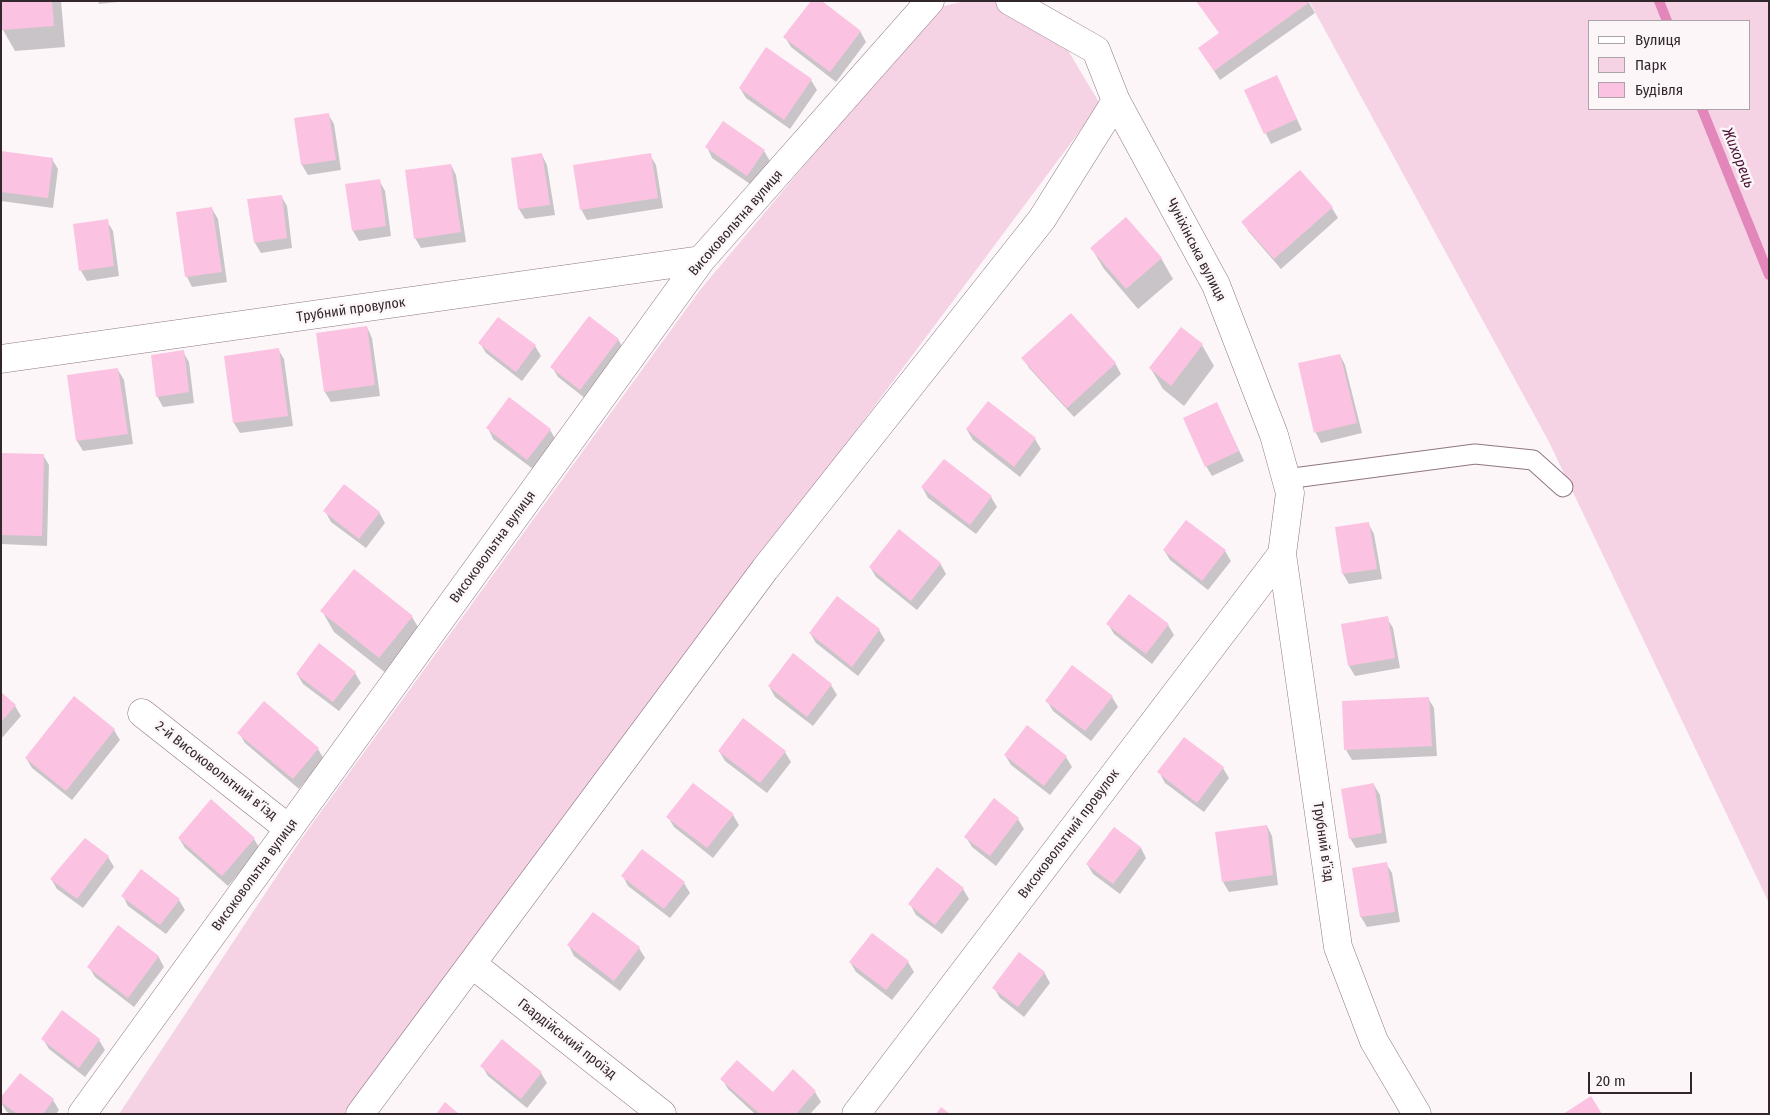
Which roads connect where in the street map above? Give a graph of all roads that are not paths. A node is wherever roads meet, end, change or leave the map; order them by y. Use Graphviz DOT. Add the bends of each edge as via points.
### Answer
graph roads {
  1 [pos="930,1"];
  2 [pos="1010,1"];
  3 [pos="1116,101"];
  4 [pos="701,260"];
  5 [pos="1,359"];
  6 [pos="1286,479"];
  7 [pos="1563,487"];
  8 [pos="1282,554"];
  9 [pos="142,713"];
  10 [pos="289,829"];
  11 [pos="472,964"];
  12 [pos="82,1114"];
  13 [pos="360,1114"];
  14 [pos="662,1114"];
  15 [pos="856,1114"];
  16 [pos="1417,1114"];
  1 -- 4 [label="street, Високовольтна вулиця"];
  2 -- 3 [label="street, Чуніхінська вулиця" via="1096,50"];
  3 -- 6 [label="street, Чуніхінська вулиця" via="1216,285 1274,435"];
  3 -- 11 [label="street" via="1042,219 765,569"];
  4 -- 5 [label="street, Трубний провулок"];
  4 -- 10 [label="street, Високовольтна вулиця"];
  6 -- 7 [label="lane" via="1475,454 1533,460"];
  6 -- 8 [label="street, Чуніхінська вулиця" via="1290,493"];
  8 -- 15 [label="street, Високовольтний провулок"];
  8 -- 16 [label="street, Трубний в’їзд" via="1338,947 1374,1041"];
  9 -- 10 [label="street, 2-й Високовольтний в’їзд"];
  10 -- 12 [label="street, Високовольтна вулиця"];
  11 -- 13 [label="street"];
  11 -- 14 [label="street, Гвардійський проїзд"];
}
